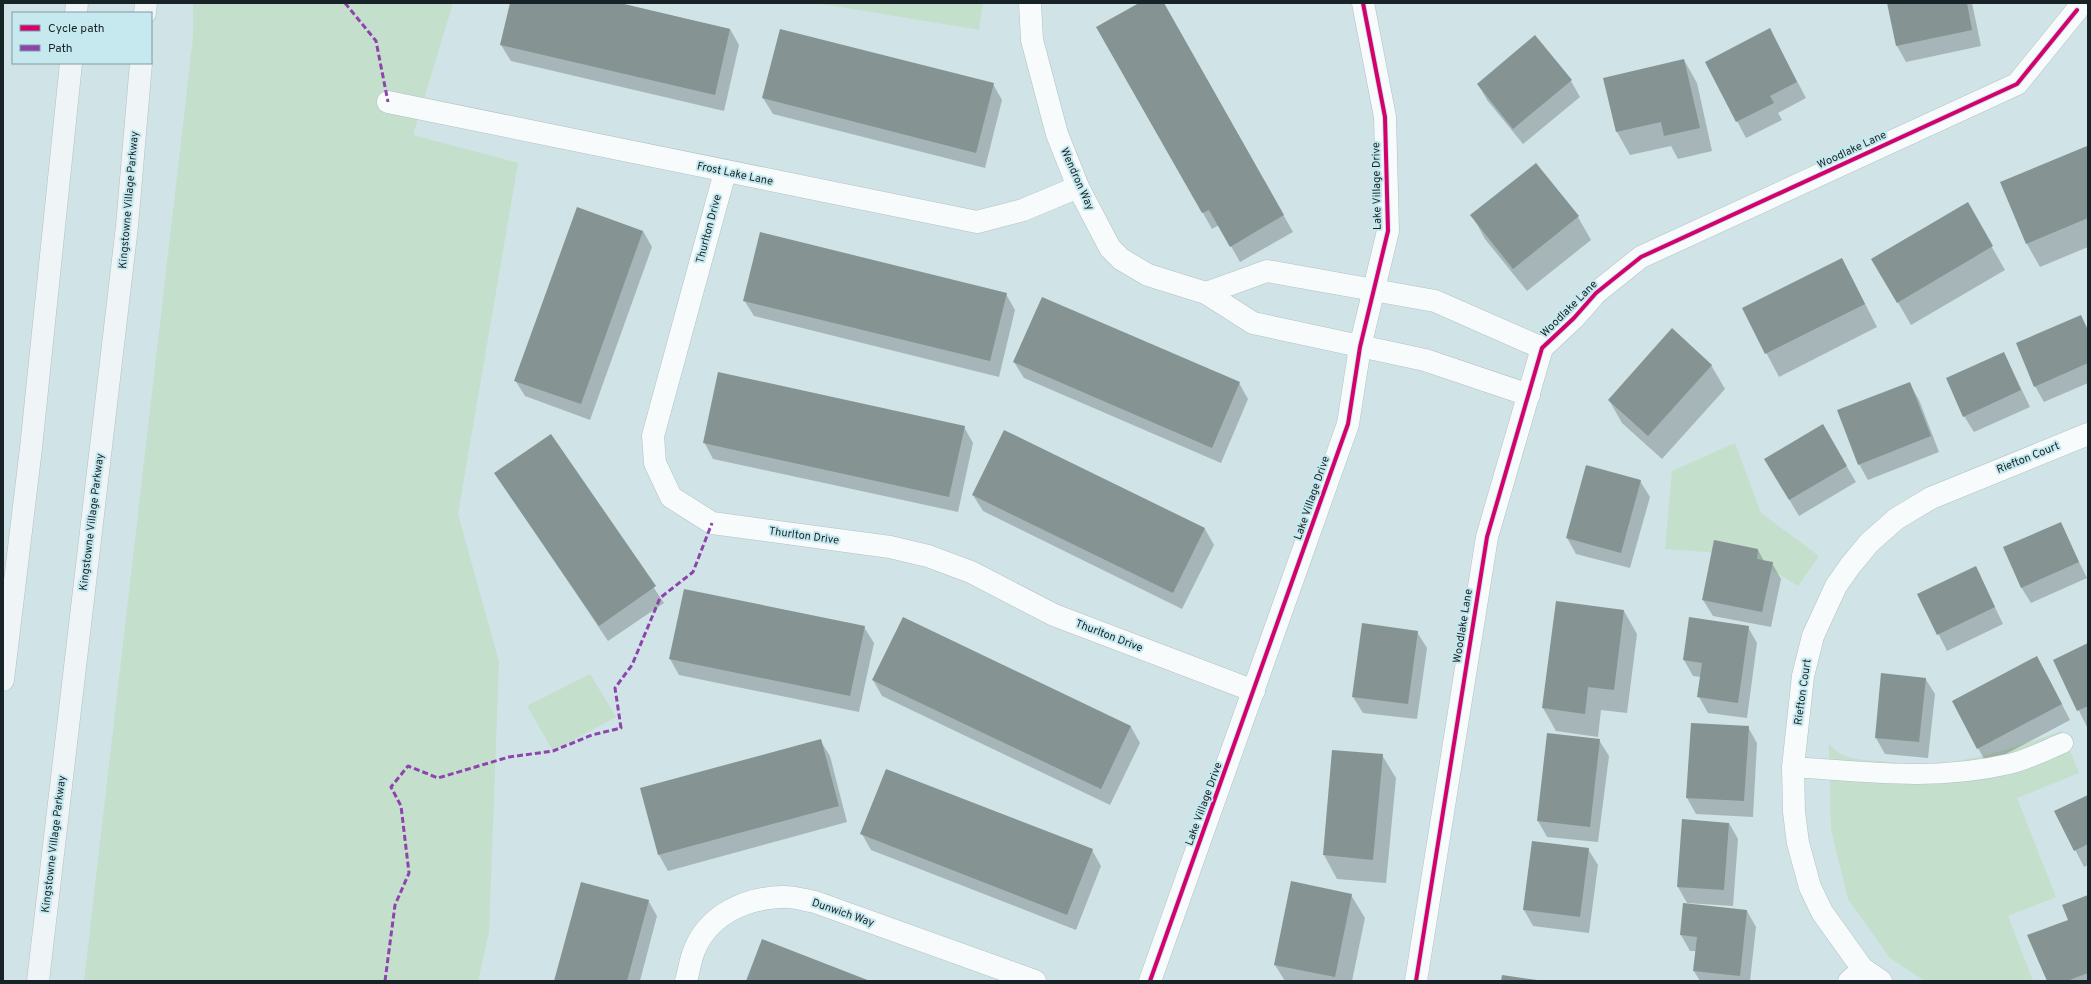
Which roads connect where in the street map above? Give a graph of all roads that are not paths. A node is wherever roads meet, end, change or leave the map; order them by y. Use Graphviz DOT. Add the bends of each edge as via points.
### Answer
graph roads {
  1 [pos="1030,3"];
  2 [pos="1363,3"];
  3 [pos="2077,10"];
  4 [pos="70,64"];
  5 [pos="141,64"];
  6 [pos="388,102"];
  7 [pos="725,172"];
  8 [pos="1078,187"];
  9 [pos="1372,288"];
  10 [pos="1206,293"];
  11 [pos="1360,347"];
  12 [pos="1542,348"];
  13 [pos="1529,395"];
  14 [pos="2088,434"];
  15 [pos="3,680"];
  16 [pos="1254,691"];
  17 [pos="2063,743"];
  18 [pos="1793,767"];
  19 [pos="1855,974"];
  20 [pos="38,981"];
  21 [pos="686,981"];
  22 [pos="1035,981"];
  23 [pos="1150,981"];
  24 [pos="1416,981"];
  25 [pos="1881,981"];
  1 -- 8 [label="street, Wendron Way" via="1032,40 1057,134"];
  2 -- 9 [label="street, Lake Village Drive" via="1385,117 1388,231"];
  3 -- 12 [label="street, Woodlake Lane" via="2017,84 1641,257 1596,293"];
  4 -- 15 [label="street" via="31,448"];
  5 -- 20 [label="street, Kingstowne Village Parkway" via="127,226"];
  6 -- 7 [label="street, Frost Lake Lane"];
  7 -- 8 [label="street, Frost Lake Lane" via="977,222 1022,210"];
  7 -- 16 [label="street, Thurlton Drive" via="653,436 655,463 672,497 712,523 890,547 928,556 971,572 1054,615"];
  8 -- 10 [label="street, Wendron Way" via="1110,248 1121,259 1148,275"];
  9 -- 10 [label="street" via="1268,271"];
  9 -- 11 [label="street, Lake Village Drive"];
  9 -- 12 [label="street, Woodlake Lane" via="1435,301"];
  10 -- 11 [label="street, Wendron Way" via="1253,323"];
  11 -- 13 [label="street" via="1425,360"];
  11 -- 16 [label="street, Lake Village Drive" via="1348,424"];
  12 -- 13 [label="street, Woodlake Lane"];
  13 -- 24 [label="street, Woodlake Lane" via="1487,537"];
  14 -- 18 [label="street, Riefton Court" via="1931,498 1896,519 1869,543 1836,586 1813,636 1802,676"];
  16 -- 23 [label="street, Lake Village Drive"];
  17 -- 18 [label="lane" via="2010,764 1951,774 1908,775"];
  18 -- 19 [label="street, Riefton Court" via="1798,843 1810,887"];
  19 -- 25 [label="street, Riefton Court"];
  21 -- 22 [label="street, Dunwich Way" via="694,951 703,934 719,917 736,907 763,898 783,897 815,902"];
}
